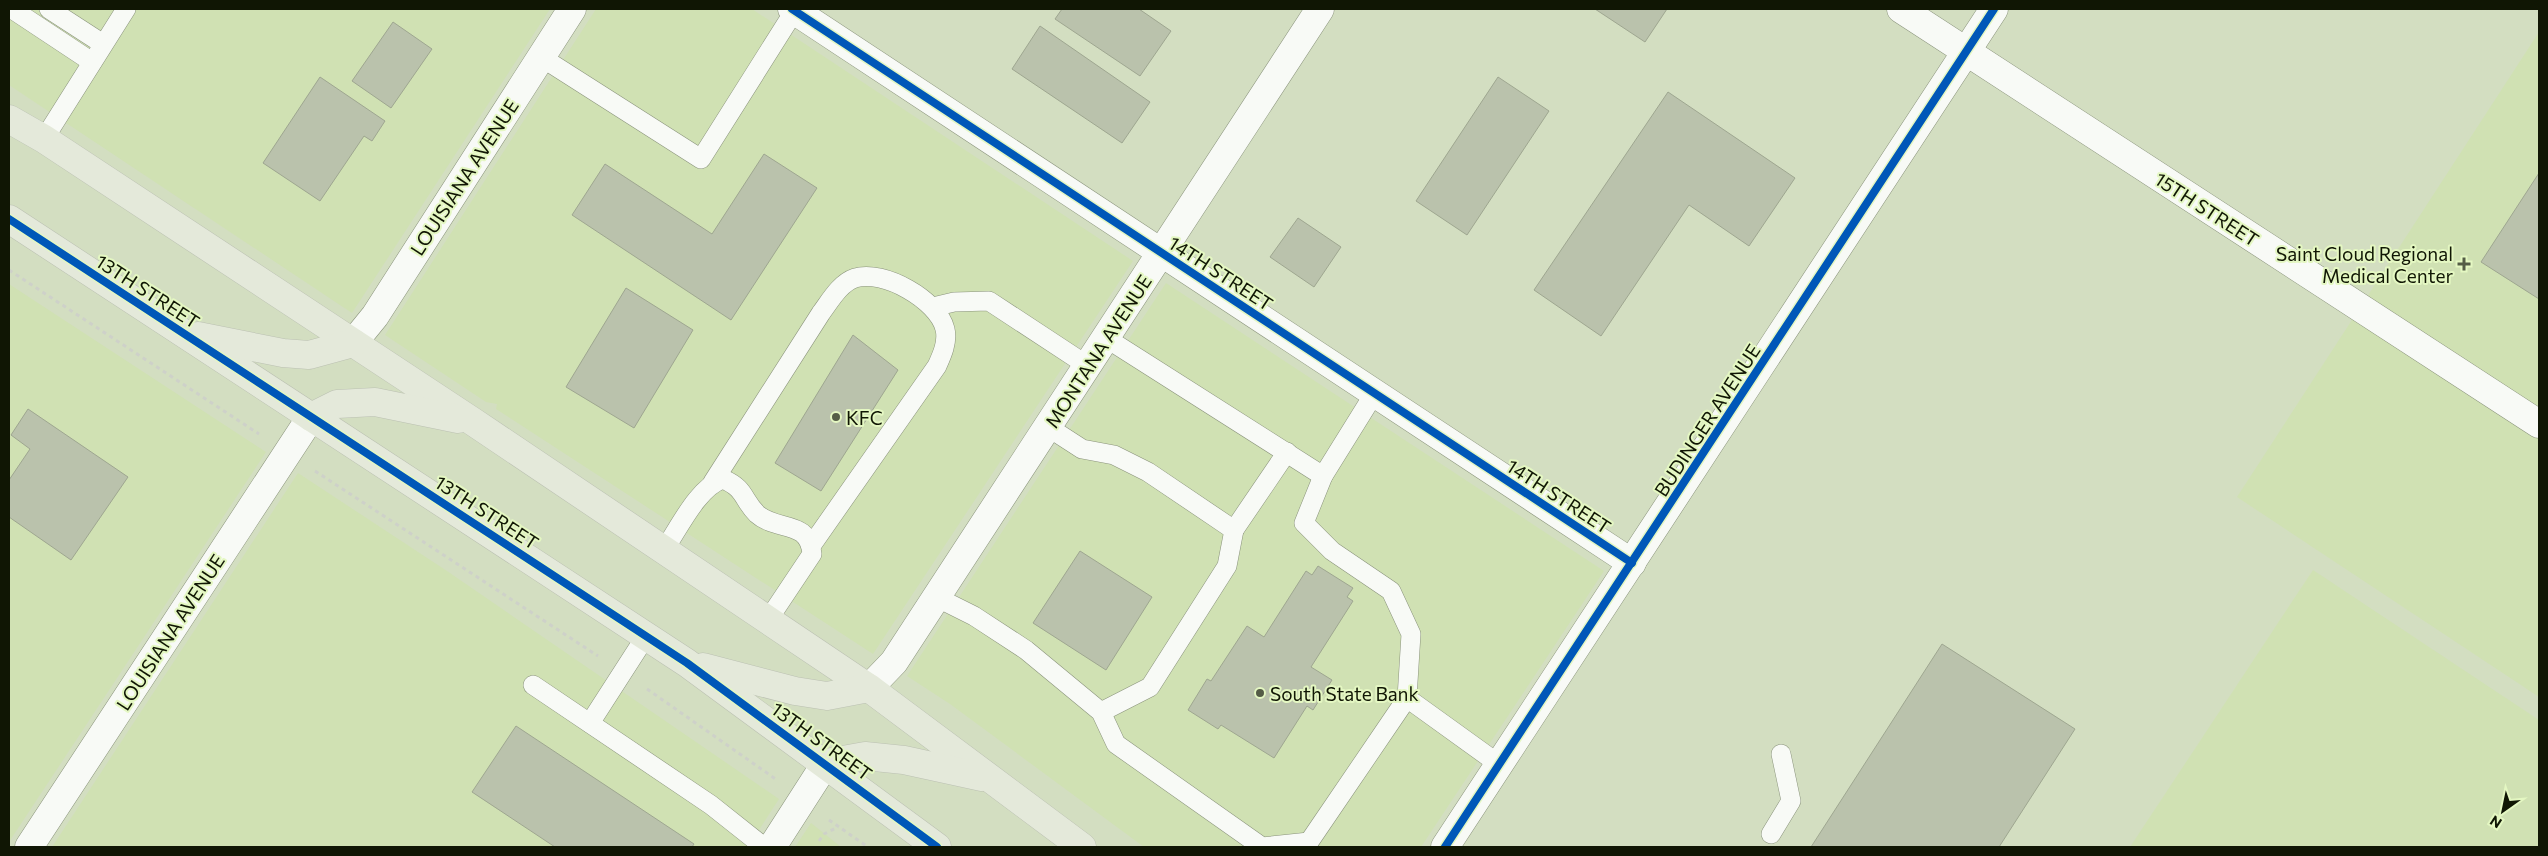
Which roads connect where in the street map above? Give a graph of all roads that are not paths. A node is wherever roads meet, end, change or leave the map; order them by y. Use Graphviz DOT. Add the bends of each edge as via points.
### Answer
graph roads {
  1 [pos="12,9"];
  2 [pos="49,9"];
  3 [pos="126,9"];
  4 [pos="572,9"];
  5 [pos="1320,9"];
  6 [pos="1901,9"];
  7 [pos="1994,9"];
  8 [pos="793,10"];
  9 [pos="103,44"];
  10 [pos="1967,50"];
  11 [pos="542,57"];
  12 [pos="92,62"];
  13 [pos="9,119"];
  14 [pos="44,140"];
  15 [pos="9,219"];
  16 [pos="1162,254"];
  17 [pos="932,307"];
  18 [pos="182,333"];
  19 [pos="1106,338"];
  20 [pos="353,342"];
  21 [pos="1088,366"];
  22 [pos="1374,394"];
  23 [pos="311,417"];
  24 [pos="472,421"];
  25 [pos="2539,424"];
  26 [pos="1048,427"];
  27 [pos="1287,452"];
  28 [pos="1323,476"];
  29 [pos="713,482"];
  30 [pos="1234,530"];
  31 [pos="811,546"];
  32 [pos="664,550"];
  33 [pos="1632,564"];
  34 [pos="936,597"];
  35 [pos="768,620"];
  36 [pos="646,636"];
  37 [pos="687,663"];
  38 [pos="533,686"];
  39 [pos="869,688"];
  40 [pos="1407,698"];
  41 [pos="1101,712"];
  42 [pos="590,723"];
  43 [pos="1780,754"];
  44 [pos="826,763"];
  45 [pos="1500,765"];
  46 [pos="993,780"];
  47 [pos="1770,834"];
  48 [pos="29,847"];
  49 [pos="764,847"];
  50 [pos="772,847"];
  51 [pos="937,847"];
  52 [pos="1082,847"];
  53 [pos="1445,847"];
  1 -- 12 [label="lane"];
  2 -- 9 [label="lane"];
  3 -- 9 [label="lane"];
  4 -- 11 [label="street, LOUISIANA AVENUE"];
  5 -- 16 [label="street, MONTANA AVENUE"];
  6 -- 10 [label="street, 15TH STREET"];
  7 -- 10 [label="street, BUDINGER AVENUE"];
  8 -- 11 [label="lane" via="701,159"];
  8 -- 16 [label="street, 14TH STREET"];
  9 -- 12 [label="lane"];
  10 -- 25 [label="street, 15TH STREET"];
  10 -- 33 [label="street, BUDINGER AVENUE"];
  11 -- 20 [label="street, LOUISIANA AVENUE" via="375,316"];
  12 -- 14 [label="lane"];
  13 -- 14 [label="highway"];
  14 -- 20 [label="highway"];
  15 -- 18 [label="highway, 13TH STREET"];
  16 -- 19 [label="street, MONTANA AVENUE"];
  16 -- 22 [label="street, 14TH STREET"];
  17 -- 21 [label="lane" via="954,302 990,302"];
  17 -- 29 [label="lane" via="892,280 872,276 854,278 840,288"];
  17 -- 31 [label="lane" via="945,329 945,349 937,366"];
  18 -- 20 [label="highway" via="309,355"];
  18 -- 23 [label="highway, 13TH STREET"];
  19 -- 21 [label="street, MONTANA AVENUE"];
  19 -- 27 [label="lane"];
  20 -- 24 [label="highway"];
  21 -- 26 [label="street, MONTANA AVENUE"];
  22 -- 28 [label="lane"];
  22 -- 33 [label="street, 14TH STREET"];
  23 -- 24 [label="highway" via="338,404 375,402"];
  23 -- 36 [label="highway, 13TH STREET"];
  23 -- 48 [label="street, LOUISIANA AVENUE"];
  24 -- 32 [label="highway"];
  26 -- 30 [label="lane" via="1082,449 1114,455 1148,472"];
  26 -- 34 [label="street, MONTANA AVENUE"];
  27 -- 28 [label="lane"];
  27 -- 30 [label="lane"];
  28 -- 40 [label="lane" via="1304,523 1332,551 1391,591 1411,634"];
  29 -- 31 [label="lane" via="722,479 740,488 757,514 772,523 798,530 807,536"];
  29 -- 32 [label="lane" via="702,492"];
  30 -- 41 [label="lane" via="1227,566 1150,687"];
  31 -- 35 [label="lane" via="812,554"];
  32 -- 35 [label="highway"];
  33 -- 45 [label="street, BUDINGER AVENUE"];
  34 -- 39 [label="street, MONTANA AVENUE" via="894,662"];
  34 -- 41 [label="lane" via="974,616 1026,650"];
  35 -- 39 [label="highway"];
  36 -- 37 [label="highway, 13TH STREET"];
  36 -- 42 [label="lane"];
  37 -- 39 [label="highway" via="827,696"];
  37 -- 44 [label="highway, 13TH STREET"];
  38 -- 42 [label="lane"];
  39 -- 46 [label="highway"];
  40 -- 41 [label="lane" via="1309,842 1262,847 1116,744"];
  40 -- 45 [label="lane"];
  42 -- 49 [label="lane" via="712,805"];
  43 -- 47 [label="lane" via="1791,801"];
  44 -- 46 [label="highway" via="865,756 904,760"];
  44 -- 50 [label="street"];
  44 -- 51 [label="highway, 13TH STREET"];
  45 -- 53 [label="street, BUDINGER AVENUE"];
  46 -- 52 [label="highway"];
}
